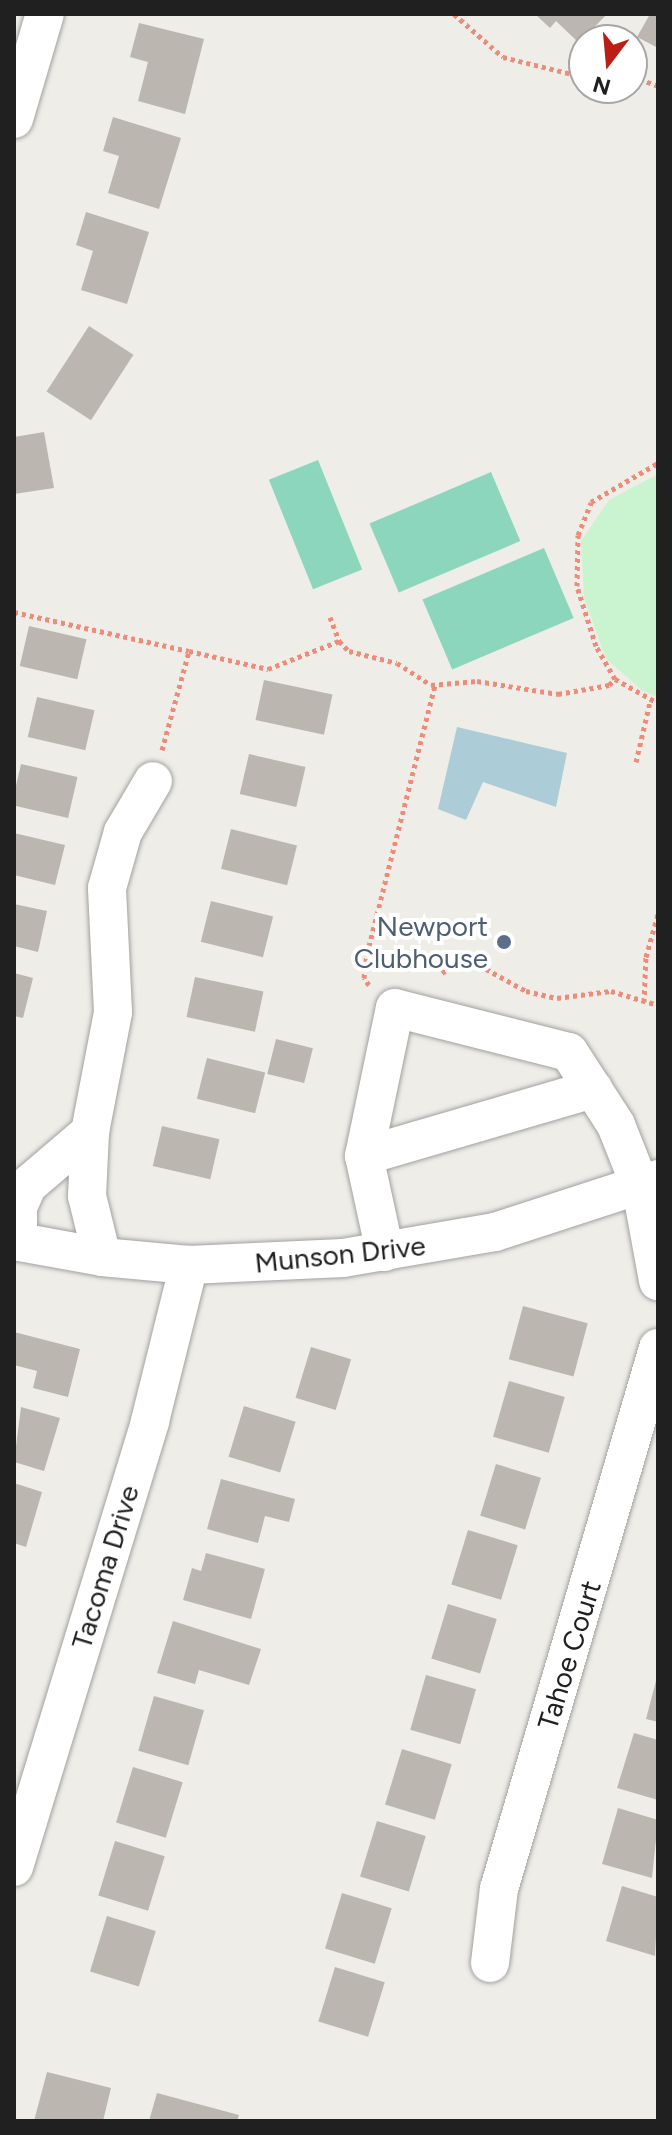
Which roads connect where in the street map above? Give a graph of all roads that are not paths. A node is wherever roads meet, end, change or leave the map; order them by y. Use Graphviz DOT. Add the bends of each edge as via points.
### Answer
graph roads {
  1 [pos="45,14"];
  2 [pos="14,119"];
  3 [pos="153,781"];
  4 [pos="593,1089"];
  5 [pos="90,1132"];
  6 [pos="364,1156"];
  7 [pos="649,1183"];
  8 [pos="16,1241"];
  9 [pos="385,1252"];
  10 [pos="102,1257"];
  11 [pos="189,1265"];
  12 [pos="658,1281"];
  13 [pos="658,1348"];
  14 [pos="14,1867"];
  15 [pos="490,1963"];
  1 -- 2 [label="street"];
  3 -- 5 [label="street" via="123,832 107,888 113,1012"];
  4 -- 6 [label="street"];
  4 -- 6 [label="street" via="569,1052 395,1008"];
  4 -- 7 [label="street"];
  5 -- 8 [label="street" via="28,1185 18,1207"];
  5 -- 10 [label="street" via="87,1196"];
  6 -- 9 [label="street"];
  7 -- 9 [label="street, Munson Drive" via="495,1232"];
  7 -- 12 [label="street"];
  8 -- 10 [label="street, Munson Drive"];
  9 -- 11 [label="street, Munson Drive"];
  10 -- 11 [label="street, Munson Drive"];
  11 -- 14 [label="street, Tacoma Drive" via="150,1421"];
  13 -- 15 [label="street, Tahoe Court" via="499,1889"];
}
